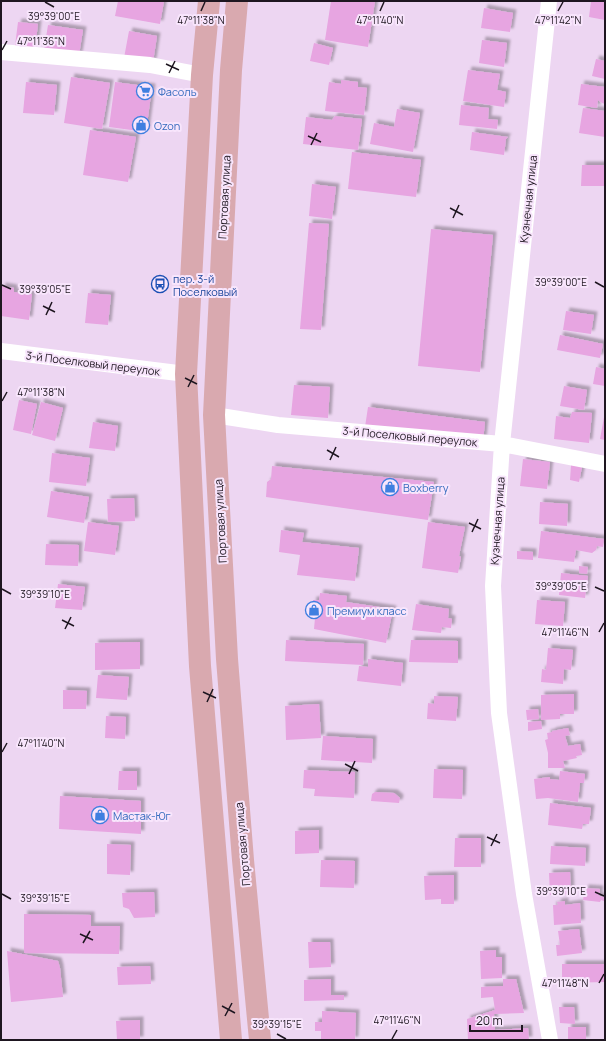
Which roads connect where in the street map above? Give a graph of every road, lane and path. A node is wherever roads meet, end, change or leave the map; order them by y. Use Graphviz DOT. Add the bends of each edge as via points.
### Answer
graph roads {
  1 [pos="209,1"];
  2 [pos="237,1"];
  3 [pos="549,1"];
  4 [pos="1,52"];
  5 [pos="202,75"];
  6 [pos="1,351"];
  7 [pos="186,374"];
  8 [pos="214,415"];
  9 [pos="502,444"];
  10 [pos="605,464"];
  11 [pos="231,1040"];
  12 [pos="260,1040"];
  13 [pos="550,1040"];
  1 -- 5 [label="main road"];
  2 -- 8 [label="main road, Портовая улица" via="230,70"];
  3 -- 9 [label="street, Кузнечная улица"];
  4 -- 5 [label="street" via="150,65"];
  5 -- 7 [label="main road"];
  6 -- 7 [label="street, 3-й Поселковый переулок"];
  7 -- 11 [label="main road" via="200,666"];
  8 -- 9 [label="street, 3-й Поселковый переулок" via="278,425"];
  8 -- 12 [label="main road, Портовая улица" via="227,659"];
  9 -- 10 [label="street, 3-й Поселковый переулок"];
  9 -- 13 [label="street, Кузнечная улица" via="493,586 499,713 524,894"];
}
